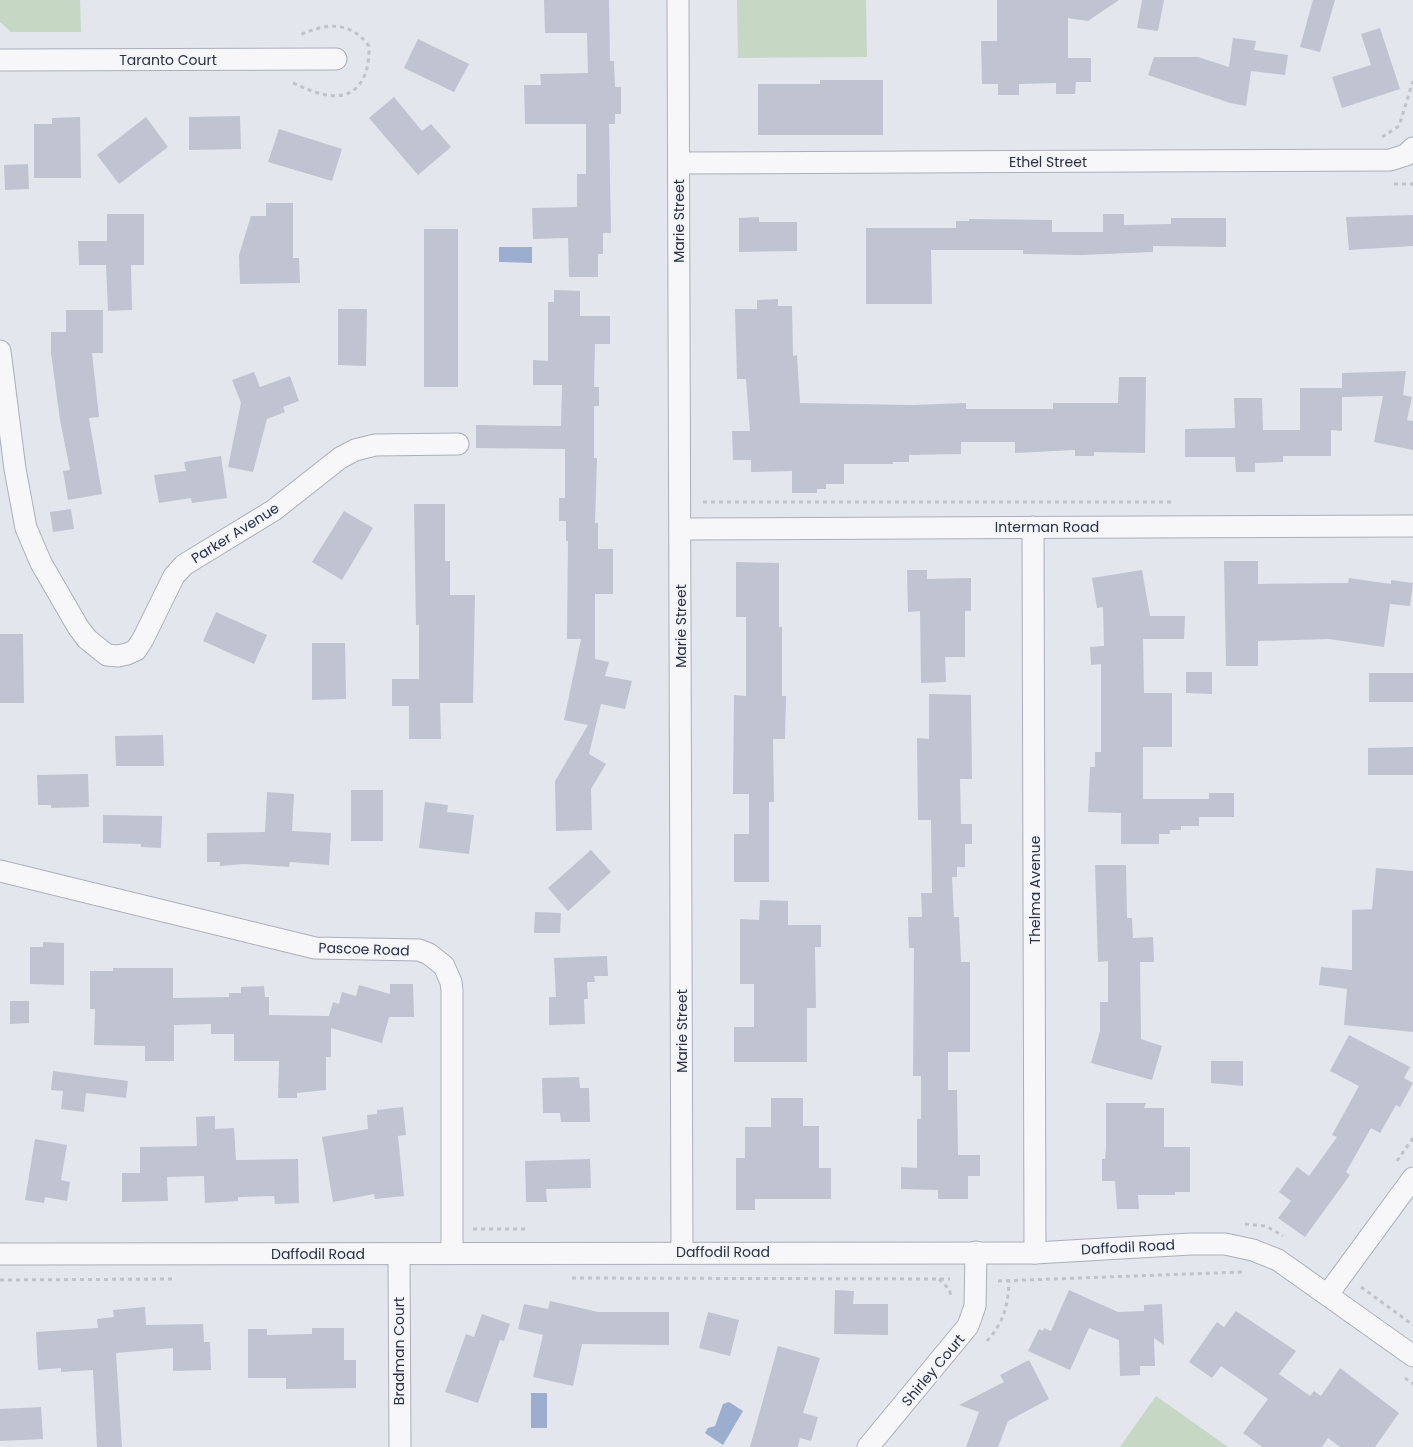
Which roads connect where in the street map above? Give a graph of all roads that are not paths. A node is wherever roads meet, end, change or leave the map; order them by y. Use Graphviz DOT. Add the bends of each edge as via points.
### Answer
graph roads {
  1 [pos="678,0"];
  2 [pos="336,59"];
  3 [pos="0,60"];
  4 [pos="1413,148"];
  5 [pos="679,163"];
  6 [pos="0,351"];
  7 [pos="458,444"];
  8 [pos="1413,526"];
  9 [pos="1033,527"];
  10 [pos="680,529"];
  11 [pos="0,871"];
  12 [pos="1413,1178"];
  13 [pos="682,1252"];
  14 [pos="976,1252"];
  15 [pos="452,1253"];
  16 [pos="1036,1253"];
  17 [pos="0,1254"];
  18 [pos="399,1255"];
  19 [pos="1328,1294"];
  20 [pos="1413,1356"];
  21 [pos="400,1447"];
  22 [pos="868,1447"];
  1 -- 5 [label="street, Marie Street"];
  2 -- 3 [label="street, Taranto Court"];
  4 -- 5 [label="street, Ethel Street" via="1406,155 1390,160"];
  5 -- 10 [label="street, Marie Street"];
  6 -- 7 [label="street, Parker Avenue" via="14,469 30,540 78,627 107,655 118,656 136,650 174,576 184,565 263,518 347,453 375,445"];
  8 -- 9 [label="street, Interman Road"];
  9 -- 10 [label="street, Interman Road"];
  9 -- 16 [label="street, Thelma Avenue"];
  10 -- 13 [label="street, Marie Street"];
  11 -- 15 [label="street, Pascoe Road" via="315,948 419,950 438,959 451,982 452,991"];
  12 -- 19 [label="street"];
  13 -- 14 [label="street, Daffodil Road"];
  13 -- 15 [label="street, Daffodil Road"];
  14 -- 16 [label="street, Daffodil Road"];
  14 -- 22 [label="street, Shirley Court" via="975,1306 968,1326"];
  15 -- 18 [label="street, Daffodil Road"];
  16 -- 19 [label="street, Daffodil Road" via="1225,1244 1278,1260"];
  17 -- 18 [label="street, Daffodil Road"];
  18 -- 21 [label="street, Bradman Court"];
  19 -- 20 [label="street, Daffodil Road"];
}
